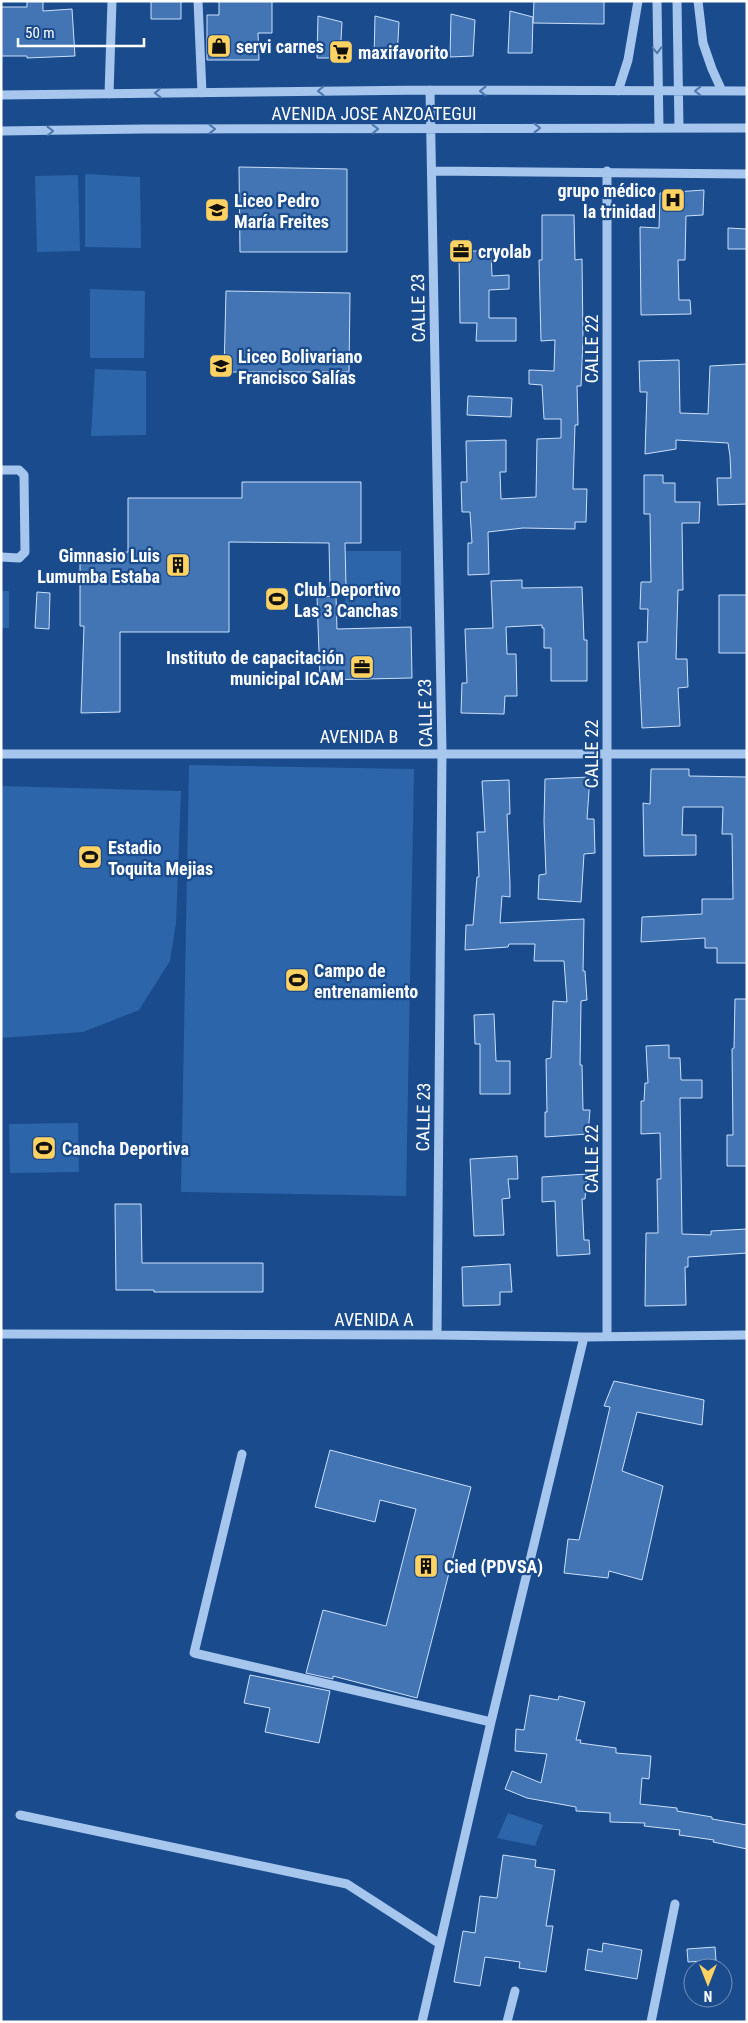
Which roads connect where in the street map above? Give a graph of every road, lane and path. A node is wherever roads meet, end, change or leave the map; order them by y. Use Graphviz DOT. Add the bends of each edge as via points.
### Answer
graph roads {
  1 [pos="112,1"];
  2 [pos="198,1"];
  3 [pos="638,1"];
  4 [pos="657,1"];
  5 [pos="677,1"];
  6 [pos="698,1"];
  7 [pos="430,90"];
  8 [pos="618,91"];
  9 [pos="658,91"];
  10 [pos="679,91"];
  11 [pos="722,91"];
  12 [pos="747,91"];
  13 [pos="202,93"];
  14 [pos="109,94"];
  15 [pos="1,95"];
  16 [pos="659,128"];
  17 [pos="679,128"];
  18 [pos="747,128"];
  19 [pos="432,129"];
  20 [pos="1,132"];
  21 [pos="432,171"];
  22 [pos="607,171"];
  23 [pos="747,174"];
  24 [pos="1,470"];
  25 [pos="1,557"];
  26 [pos="442,752"];
  27 [pos="1,754"];
  28 [pos="608,754"];
  29 [pos="747,754"];
  30 [pos="1,1334"];
  31 [pos="747,1334"];
  32 [pos="437,1335"];
  33 [pos="607,1336"];
  34 [pos="584,1337"];
  35 [pos="242,1454"];
  36 [pos="490,1722"];
  37 [pos="20,1815"];
  38 [pos="675,1904"];
  39 [pos="440,1944"];
  40 [pos="514,1991"];
  41 [pos="422,2022"];
  42 [pos="506,2022"];
  43 [pos="651,2022"];
  1 -- 14 [label="street"];
  2 -- 13 [label="street"];
  3 -- 8 [label="street" via="628,60"];
  4 -- 9 [label="street, one-way"];
  5 -- 10 [label="street"];
  6 -- 11 [label="street" via="703,42"];
  8 -- 7 [label="street, AVENIDA JOSE ANZOATEGUI, one-way"];
  7 -- 13 [label="street, AVENIDA JOSE ANZOATEGUI, one-way"];
  7 -- 19 [label="street, CALLE 23"];
  8 -- 9 [label="street, AVENIDA JOSE ANZOATEGUI"];
  9 -- 10 [label="street, AVENIDA JOSE ANZOATEGUI"];
  9 -- 16 [label="street"];
  11 -- 10 [label="street, AVENIDA JOSE ANZOATEGUI, one-way"];
  10 -- 17 [label="street"];
  11 -- 12 [label="street, AVENIDA JOSE ANZOATEGUI"];
  13 -- 14 [label="street, AVENIDA JOSE ANZOATEGUI, one-way"];
  14 -- 15 [label="street, AVENIDA JOSE ANZOATEGUI"];
  16 -- 17 [label="street, AVENIDA JOSE ANZOATEGUI"];
  19 -- 16 [label="street, AVENIDA JOSE ANZOATEGUI, one-way"];
  17 -- 18 [label="street, AVENIDA JOSE ANZOATEGUI"];
  20 -- 19 [label="street, AVENIDA JOSE ANZOATEGUI, one-way"];
  19 -- 21 [label="street, CALLE 23"];
  21 -- 22 [label="street"];
  21 -- 26 [label="street, CALLE 23"];
  22 -- 23 [label="street"];
  22 -- 28 [label="street, CALLE 22"];
  24 -- 25 [label="street" via="19,470 24,475 24,552 19,558"];
  26 -- 27 [label="street, AVENIDA B"];
  26 -- 28 [label="street, AVENIDA B"];
  26 -- 32 [label="street, CALLE 23"];
  28 -- 29 [label="street, AVENIDA B"];
  28 -- 33 [label="street, CALLE 22"];
  30 -- 32 [label="street, AVENIDA A"];
  31 -- 33 [label="street, AVENIDA A"];
  32 -- 34 [label="street, AVENIDA A"];
  33 -- 34 [label="street, AVENIDA A"];
  34 -- 36 [label="street"];
  35 -- 36 [label="street" via="194,1653"];
  36 -- 39 [label="street"];
  37 -- 39 [label="street" via="347,1884"];
  38 -- 43 [label="street"];
  39 -- 41 [label="street"];
  40 -- 42 [label="street"];
}
